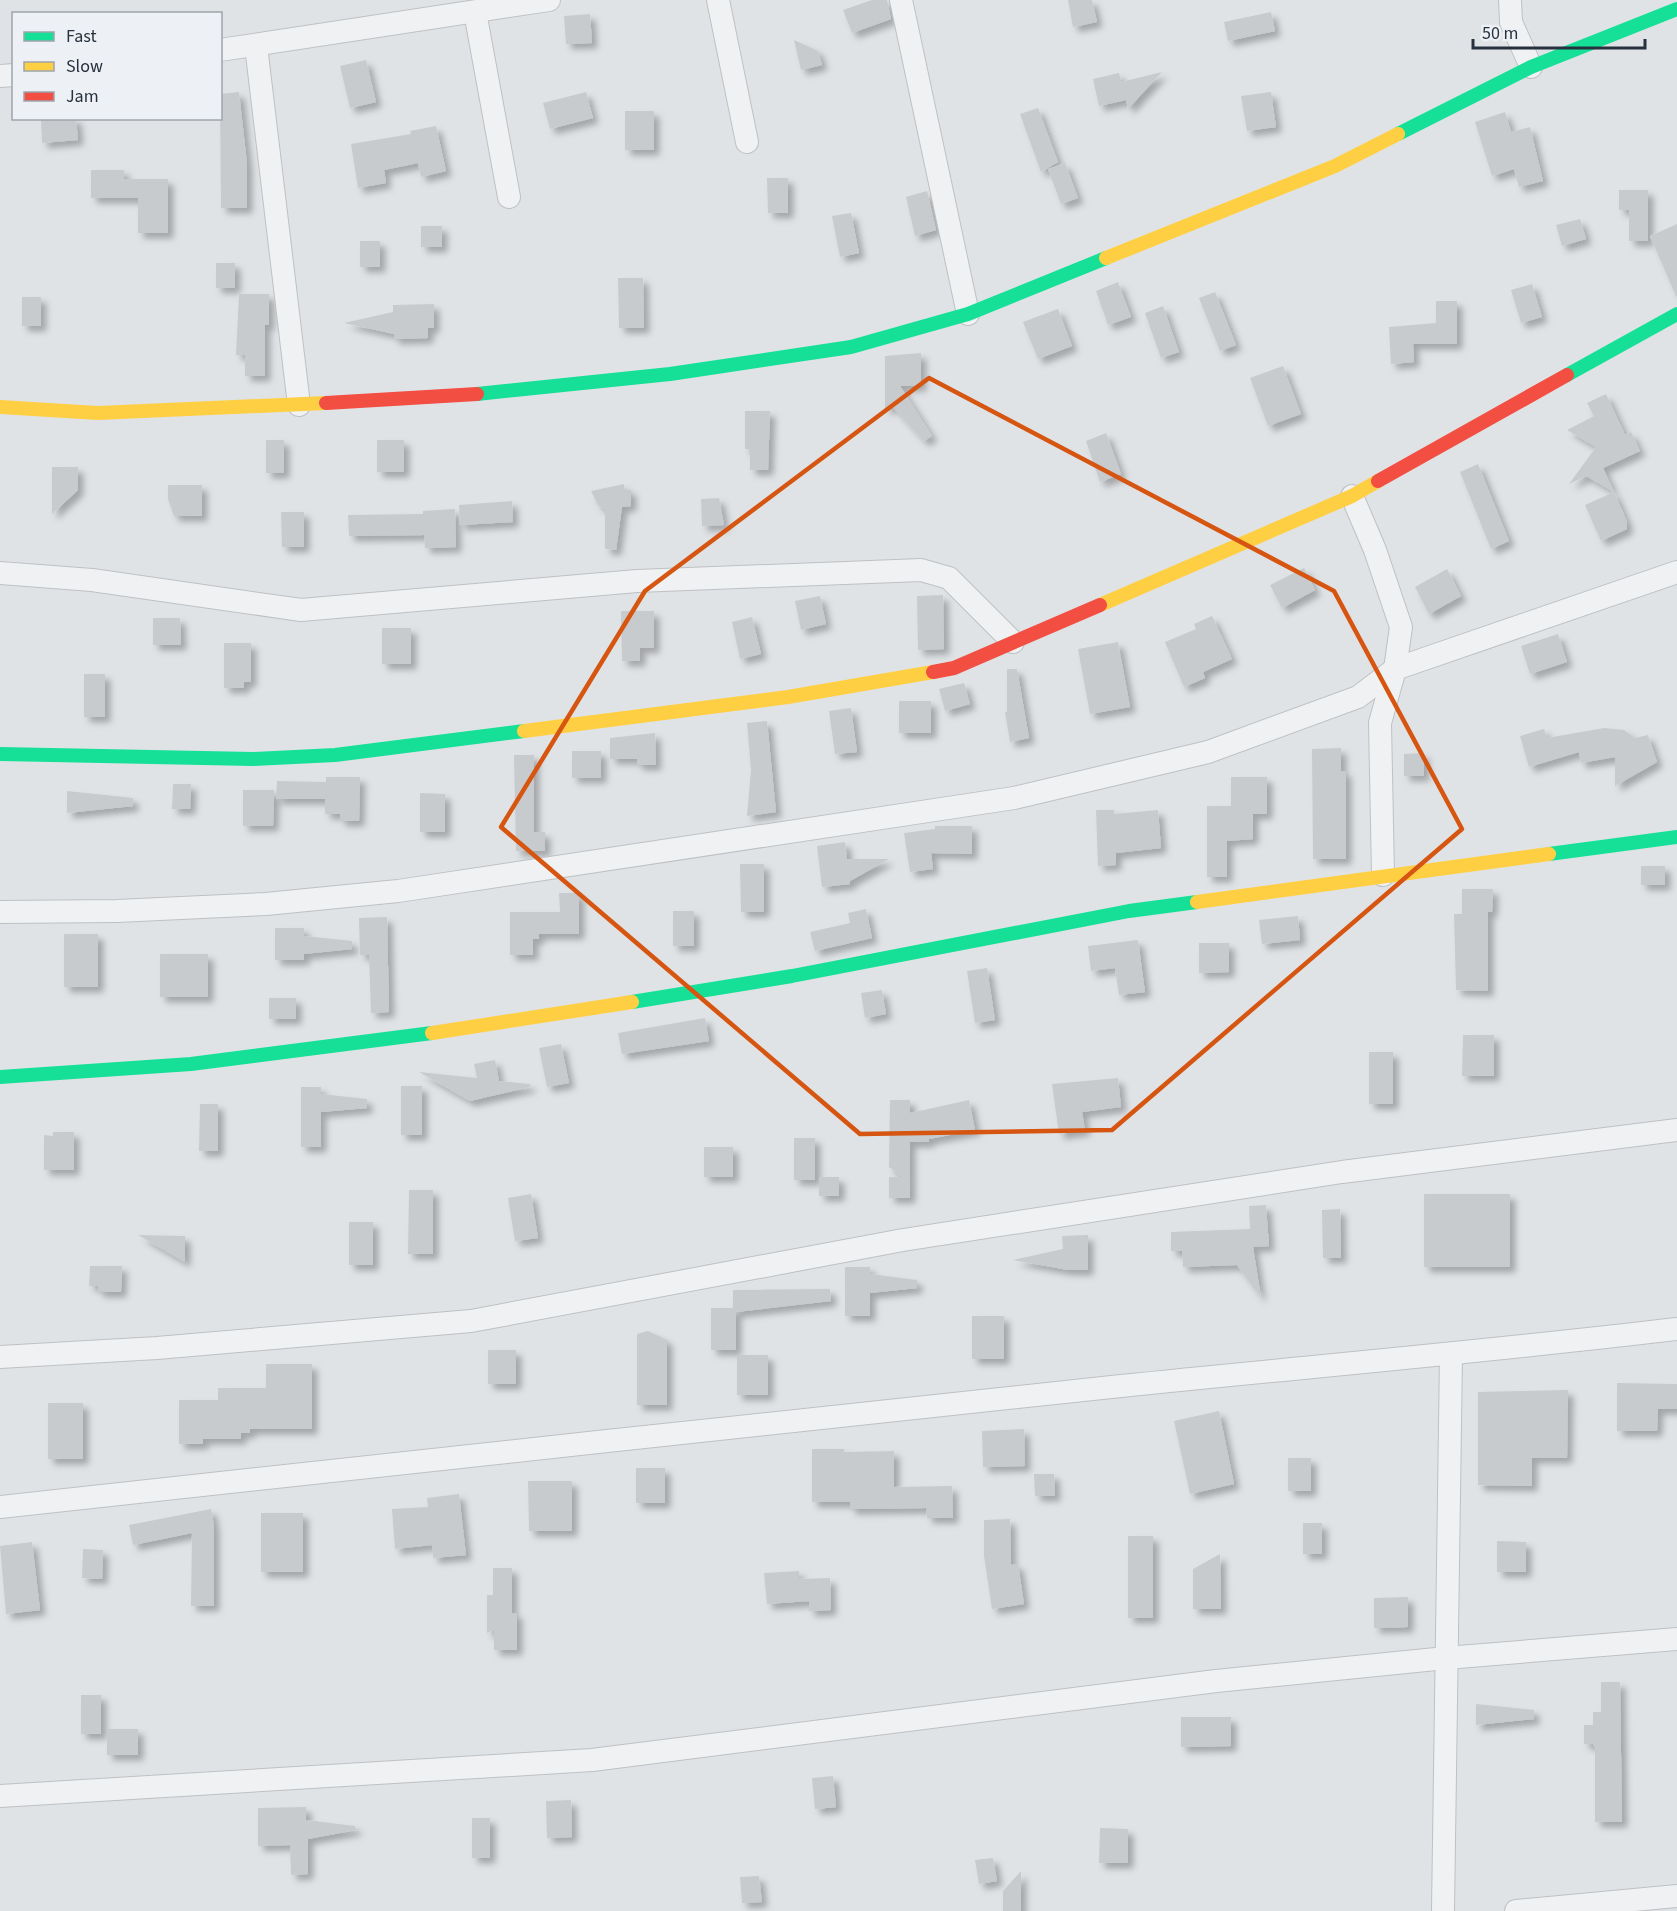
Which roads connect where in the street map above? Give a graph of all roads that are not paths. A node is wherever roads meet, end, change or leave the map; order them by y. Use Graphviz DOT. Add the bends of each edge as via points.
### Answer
graph roads {
  1 [pos="549,0"];
  2 [pos="718,0"];
  3 [pos="901,0"];
  4 [pos="1510,0"];
  5 [pos="1677,9"];
  6 [pos="475,12"];
  7 [pos="256,46"];
  8 [pos="222,50"];
  9 [pos="1531,67"];
  10 [pos="747,142"];
  11 [pos="509,197"];
  12 [pos="1677,314"];
  13 [pos="968,315"];
  14 [pos="299,405"];
  15 [pos="0,407"];
  16 [pos="1352,496"];
  17 [pos="1677,572"];
  18 [pos="0,573"];
  19 [pos="1013,642"];
  20 [pos="1395,669"];
  21 [pos="0,754"];
  22 [pos="1677,837"];
  23 [pos="1383,875"];
  24 [pos="0,912"];
  25 [pos="0,1077"];
  26 [pos="1677,1130"];
  27 [pos="1677,1329"];
  28 [pos="1451,1355"];
  29 [pos="0,1357"];
  30 [pos="0,1507"];
  31 [pos="1677,1639"];
  32 [pos="1446,1658"];
  33 [pos="0,1796"];
  34 [pos="1677,1896"];
  35 [pos="1443,1911"];
  36 [pos="1516,1911"];
  1 -- 6 [label="street"];
  2 -- 10 [label="street"];
  3 -- 13 [label="street"];
  4 -- 9 [label="street" via="1511,22"];
  5 -- 9 [label="street"];
  6 -- 7 [label="street"];
  6 -- 11 [label="street"];
  7 -- 8 [label="street"];
  7 -- 14 [label="street"];
  9 -- 13 [label="street" via="1335,166"];
  12 -- 16 [label="street"];
  13 -- 14 [label="street" via="851,347 670,374"];
  14 -- 15 [label="street" via="98,413"];
  16 -- 19 [label="street"];
  16 -- 20 [label="street" via="1401,627"];
  17 -- 20 [label="street"];
  18 -- 19 [label="street" via="92,580 301,610 637,581 921,570 949,578"];
  19 -- 21 [label="street" via="954,668 789,697 335,755 252,759"];
  20 -- 23 [label="street" via="1380,723"];
  20 -- 24 [label="street" via="1358,697 1208,752 1014,798 398,891 266,904"];
  22 -- 23 [label="street"];
  23 -- 25 [label="street" via="1129,911 792,976 507,1023 191,1064"];
  26 -- 29 [label="street" via="1342,1172 915,1238 471,1320 157,1348"];
  27 -- 28 [label="street"];
  28 -- 30 [label="street" via="1124,1386"];
  28 -- 32 [label="street"];
  31 -- 32 [label="street"];
  32 -- 33 [label="street" via="1010,1705 592,1760"];
  32 -- 35 [label="street"];
  34 -- 36 [label="street"];
}
